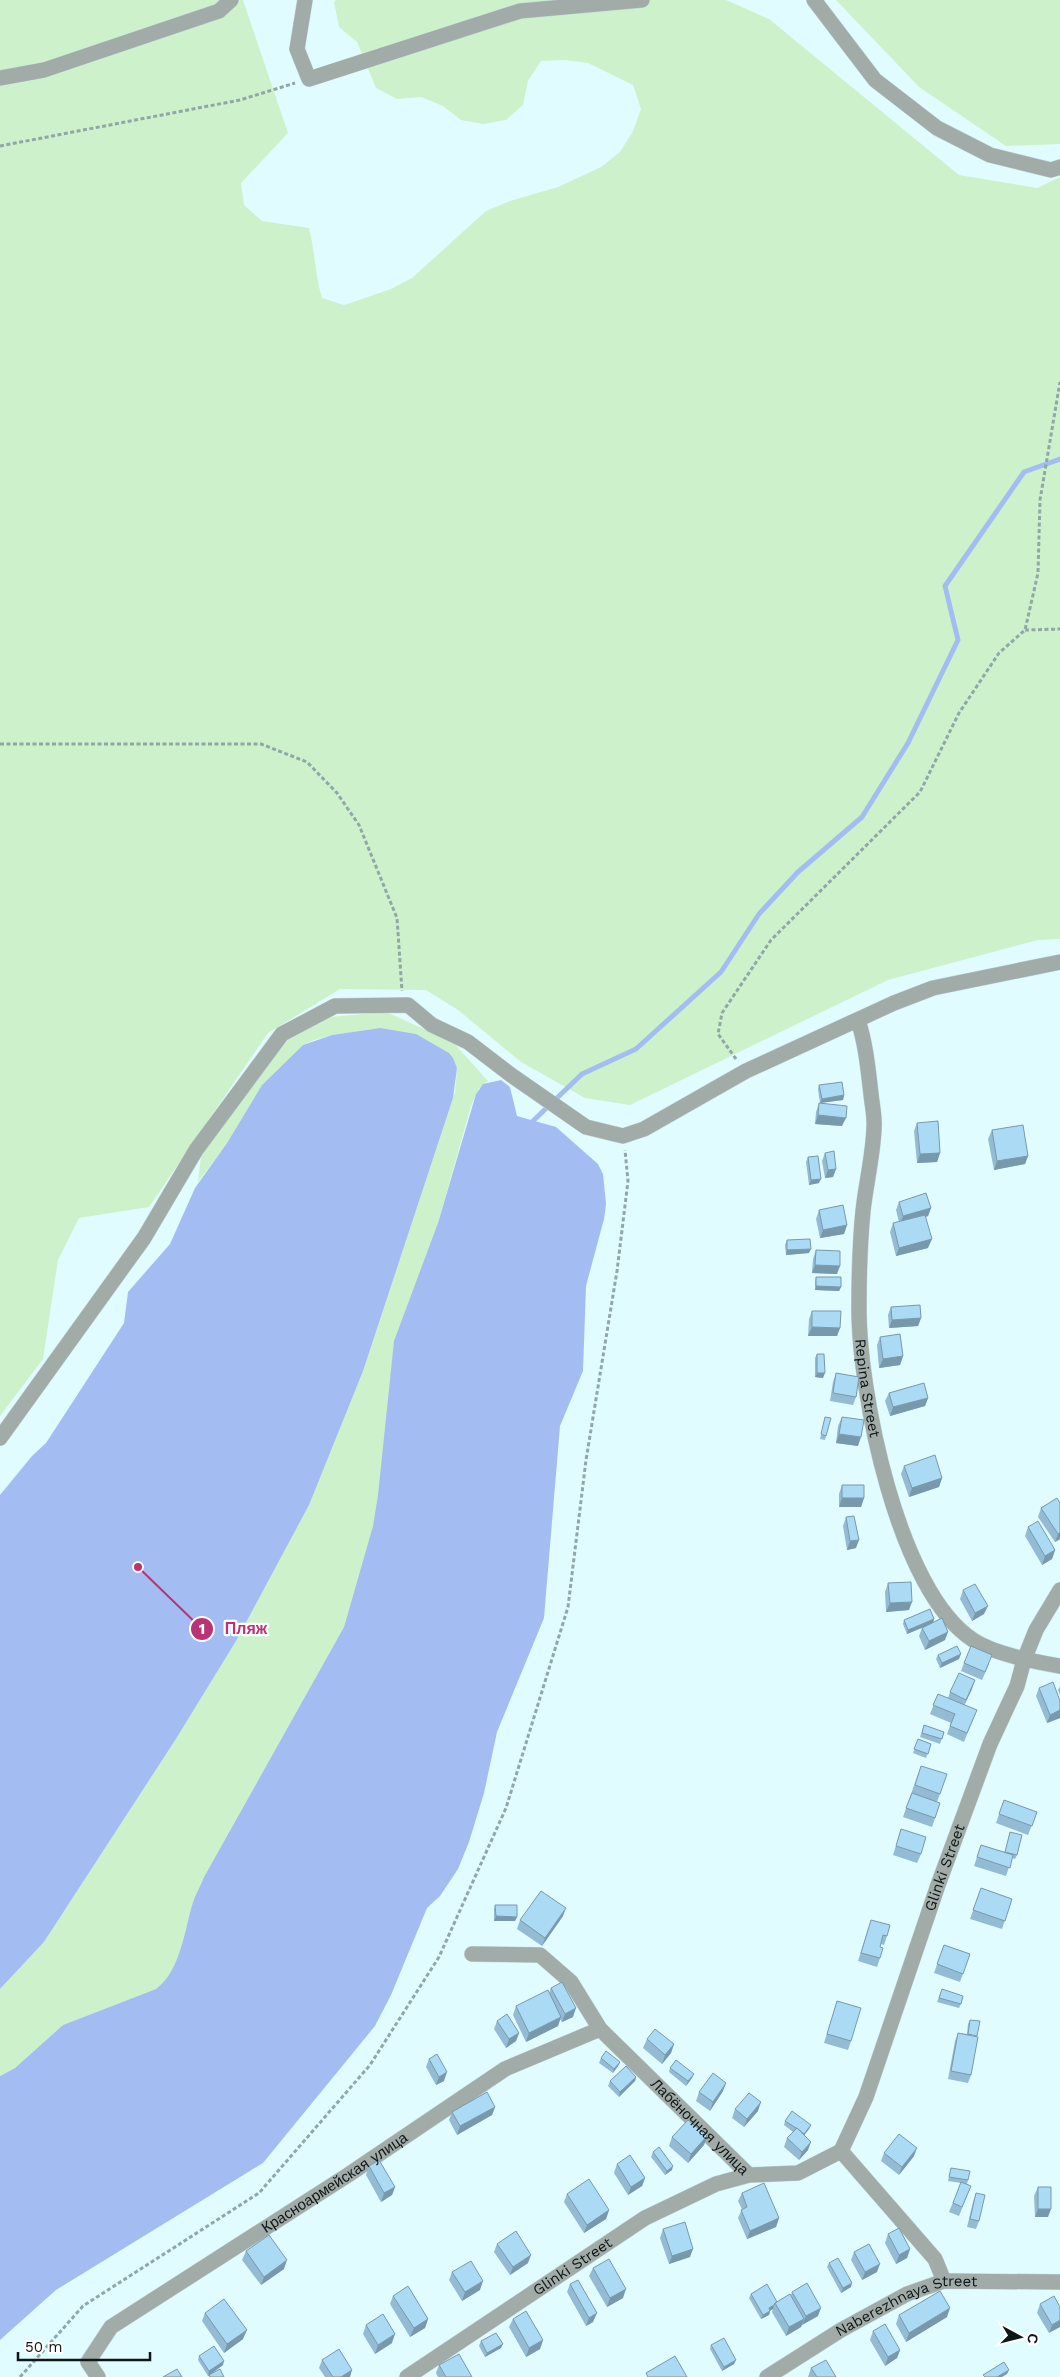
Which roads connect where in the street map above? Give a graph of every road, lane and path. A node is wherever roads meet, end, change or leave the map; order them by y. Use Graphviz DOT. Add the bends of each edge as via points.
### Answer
graph roads {
  1 [pos="231,0"];
  2 [pos="305,0"];
  3 [pos="642,0"];
  4 [pos="814,0"];
  5 [pos="0,78"];
  6 [pos="309,79"];
  7 [pos="0,146"];
  8 [pos="1060,167"];
  9 [pos="1060,382"];
  10 [pos="1060,629"];
  11 [pos="1025,630"];
  12 [pos="0,744"];
  13 [pos="1060,962"];
  14 [pos="408,1005"];
  15 [pos="858,1020"];
  16 [pos="746,1071"];
  17 [pos="623,1136"];
  18 [pos="0,1438"];
  19 [pos="1060,1590"];
  20 [pos="1024,1660"];
  21 [pos="1060,1666"];
  22 [pos="472,1954"];
  23 [pos="600,2029"];
  24 [pos="841,2151"];
  25 [pos="749,2175"];
  26 [pos="944,2281"];
  27 [pos="1060,2282"];
  28 [pos="20,2377"];
  29 [pos="98,2377"];
  30 [pos="407,2377"];
  31 [pos="767,2377"];
  1 -- 5 [label="street" via="218,11 44,70"];
  2 -- 6 [label="street" via="297,49"];
  3 -- 6 [label="street" via="520,11"];
  4 -- 8 [label="street" via="875,80 937,128 990,155 1050,170"];
  6 -- 7 [label="path" via="240,100"];
  9 -- 11 [label="path" via="1040,500 1038,573"];
  10 -- 11 [label="path"];
  11 -- 16 [label="path" via="999,653 959,713 920,792 771,940 722,1013 718,1034"];
  12 -- 14 [label="path" via="261,744 307,762 337,793 359,825 397,918 402,991"];
  13 -- 15 [label="street" via="934,988"];
  14 -- 17 [label="street" via="432,1025 468,1042 586,1127"];
  14 -- 18 [label="street" via="335,1006 282,1034 196,1150 144,1238"];
  15 -- 16 [label="street"];
  15 -- 20 [label="street, Repina Street" via="865,1044 874,1127 863,1212 859,1308 866,1386 879,1461 896,1514 923,1578 944,1615 974,1641"];
  16 -- 17 [label="street" via="644,1129"];
  17 -- 28 [label="path" via="628,1181 617,1271 586,1460 568,1607 506,1808 439,1956 370,2064 259,2193 83,2306"];
  19 -- 20 [label="street, Glinki Street" via="1036,1630"];
  20 -- 21 [label="street, Repina Street"];
  20 -- 24 [label="street, Glinki Street" via="1017,1686 990,1744 938,1884 866,2097"];
  22 -- 23 [label="street, Лабёночная улица" via="540,1955 571,1982"];
  23 -- 25 [label="street, Лабёночная улица"];
  23 -- 29 [label="street, Красноармейская улица" via="506,2070 111,2327 88,2362"];
  24 -- 25 [label="street, Лабёночная улица" via="798,2172"];
  24 -- 26 [label="street" via="935,2259"];
  25 -- 30 [label="street, Glinki Street" via="716,2184 645,2218"];
  26 -- 27 [label="street, Naberezhnaya Street"];
  26 -- 31 [label="street, Naberezhnaya Street" via="907,2294 841,2330"];
}
